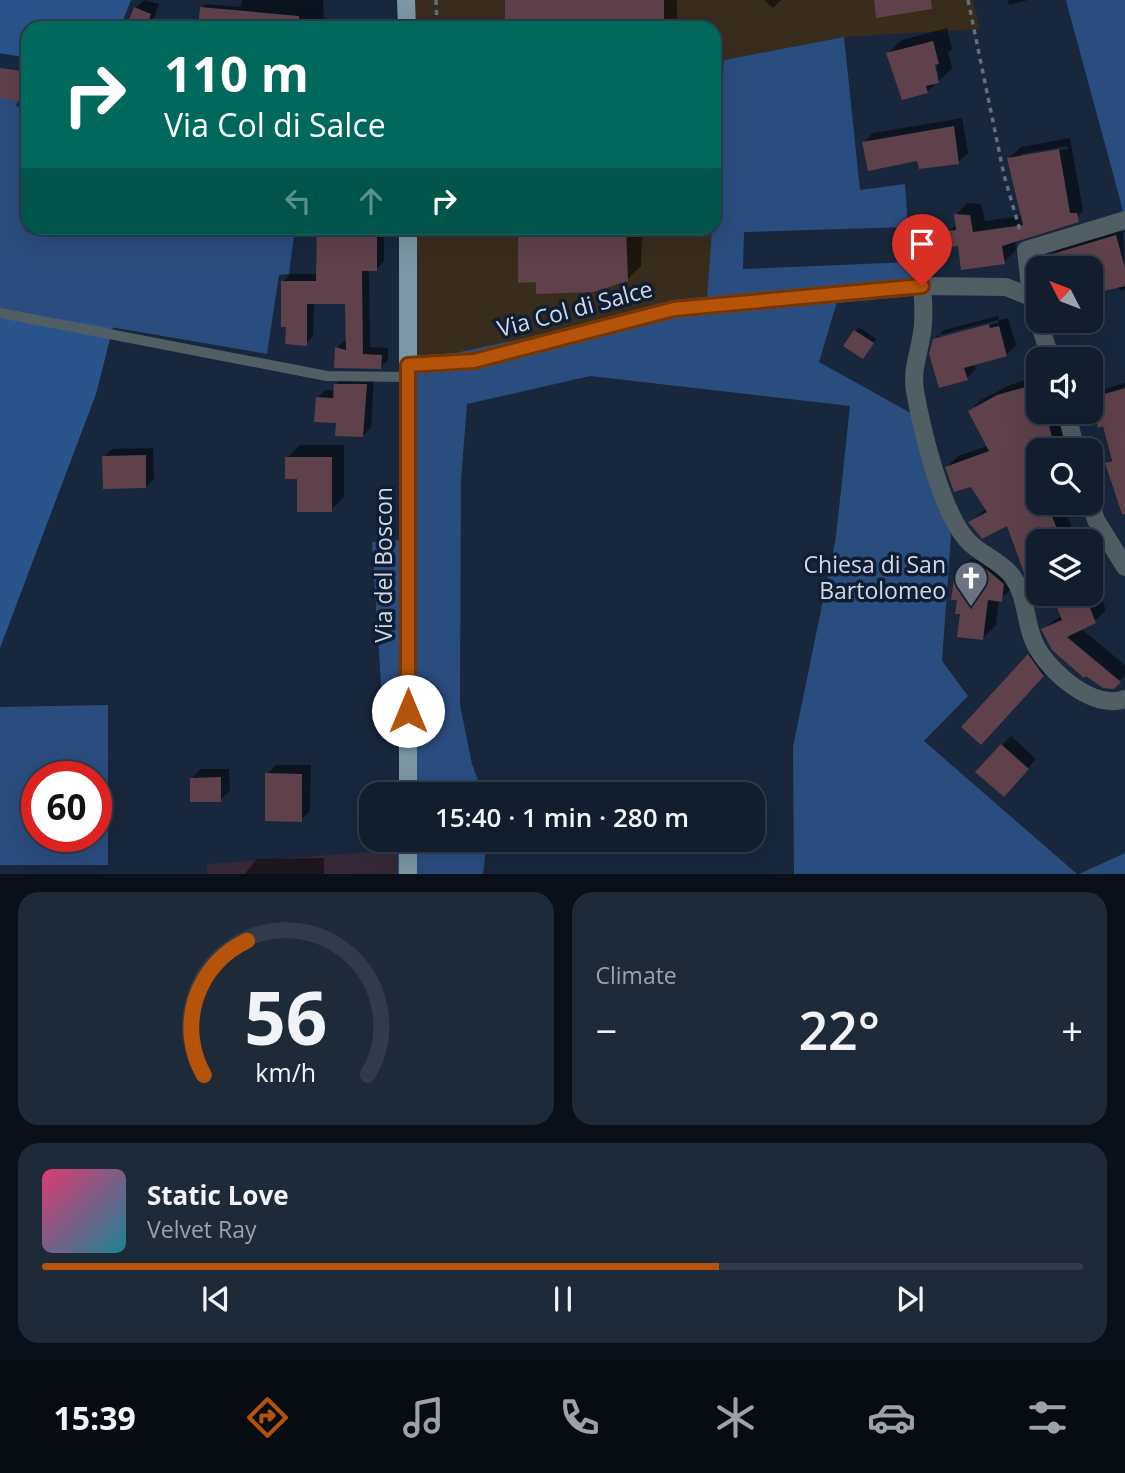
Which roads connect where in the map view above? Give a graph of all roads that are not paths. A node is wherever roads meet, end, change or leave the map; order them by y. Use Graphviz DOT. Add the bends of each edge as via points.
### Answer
graph roads {
  1 [pos="406,0"];
  2 [pos="407,21"];
  3 [pos="1125,220"];
  4 [pos="408,235"];
  5 [pos="1027,256"];
  6 [pos="922,286"];
  7 [pos="1026,296"];
  8 [pos="0,313"];
  9 [pos="408,371"];
  10 [pos="1094,515"];
  11 [pos="1125,567"];
  12 [pos="1125,699"];
  13 [pos="408,782"];
  14 [pos="408,852"];
  15 [pos="408,874"];
  1 -- 2 [label="main road"];
  3 -- 5 [label="street" via="1026,250"];
  4 -- 9 [label="main road, Via del Boscon"];
  6 -- 7 [label="street, Via Col di Salce" via="1006,287"];
  6 -- 9 [label="street, Via Col di Salce" via="674,309 474,361"];
  6 -- 12 [label="street" via="923,325 913,366 915,390 955,526 969,543 1011,574 1023,596 1036,647 1057,671 1085,696 1112,704"];
  8 -- 9 [label="lane" via="327,376"];
  9 -- 13 [label="main road, Via del Boscon"];
  10 -- 11 [label="street"];
  14 -- 15 [label="main road"];
}
